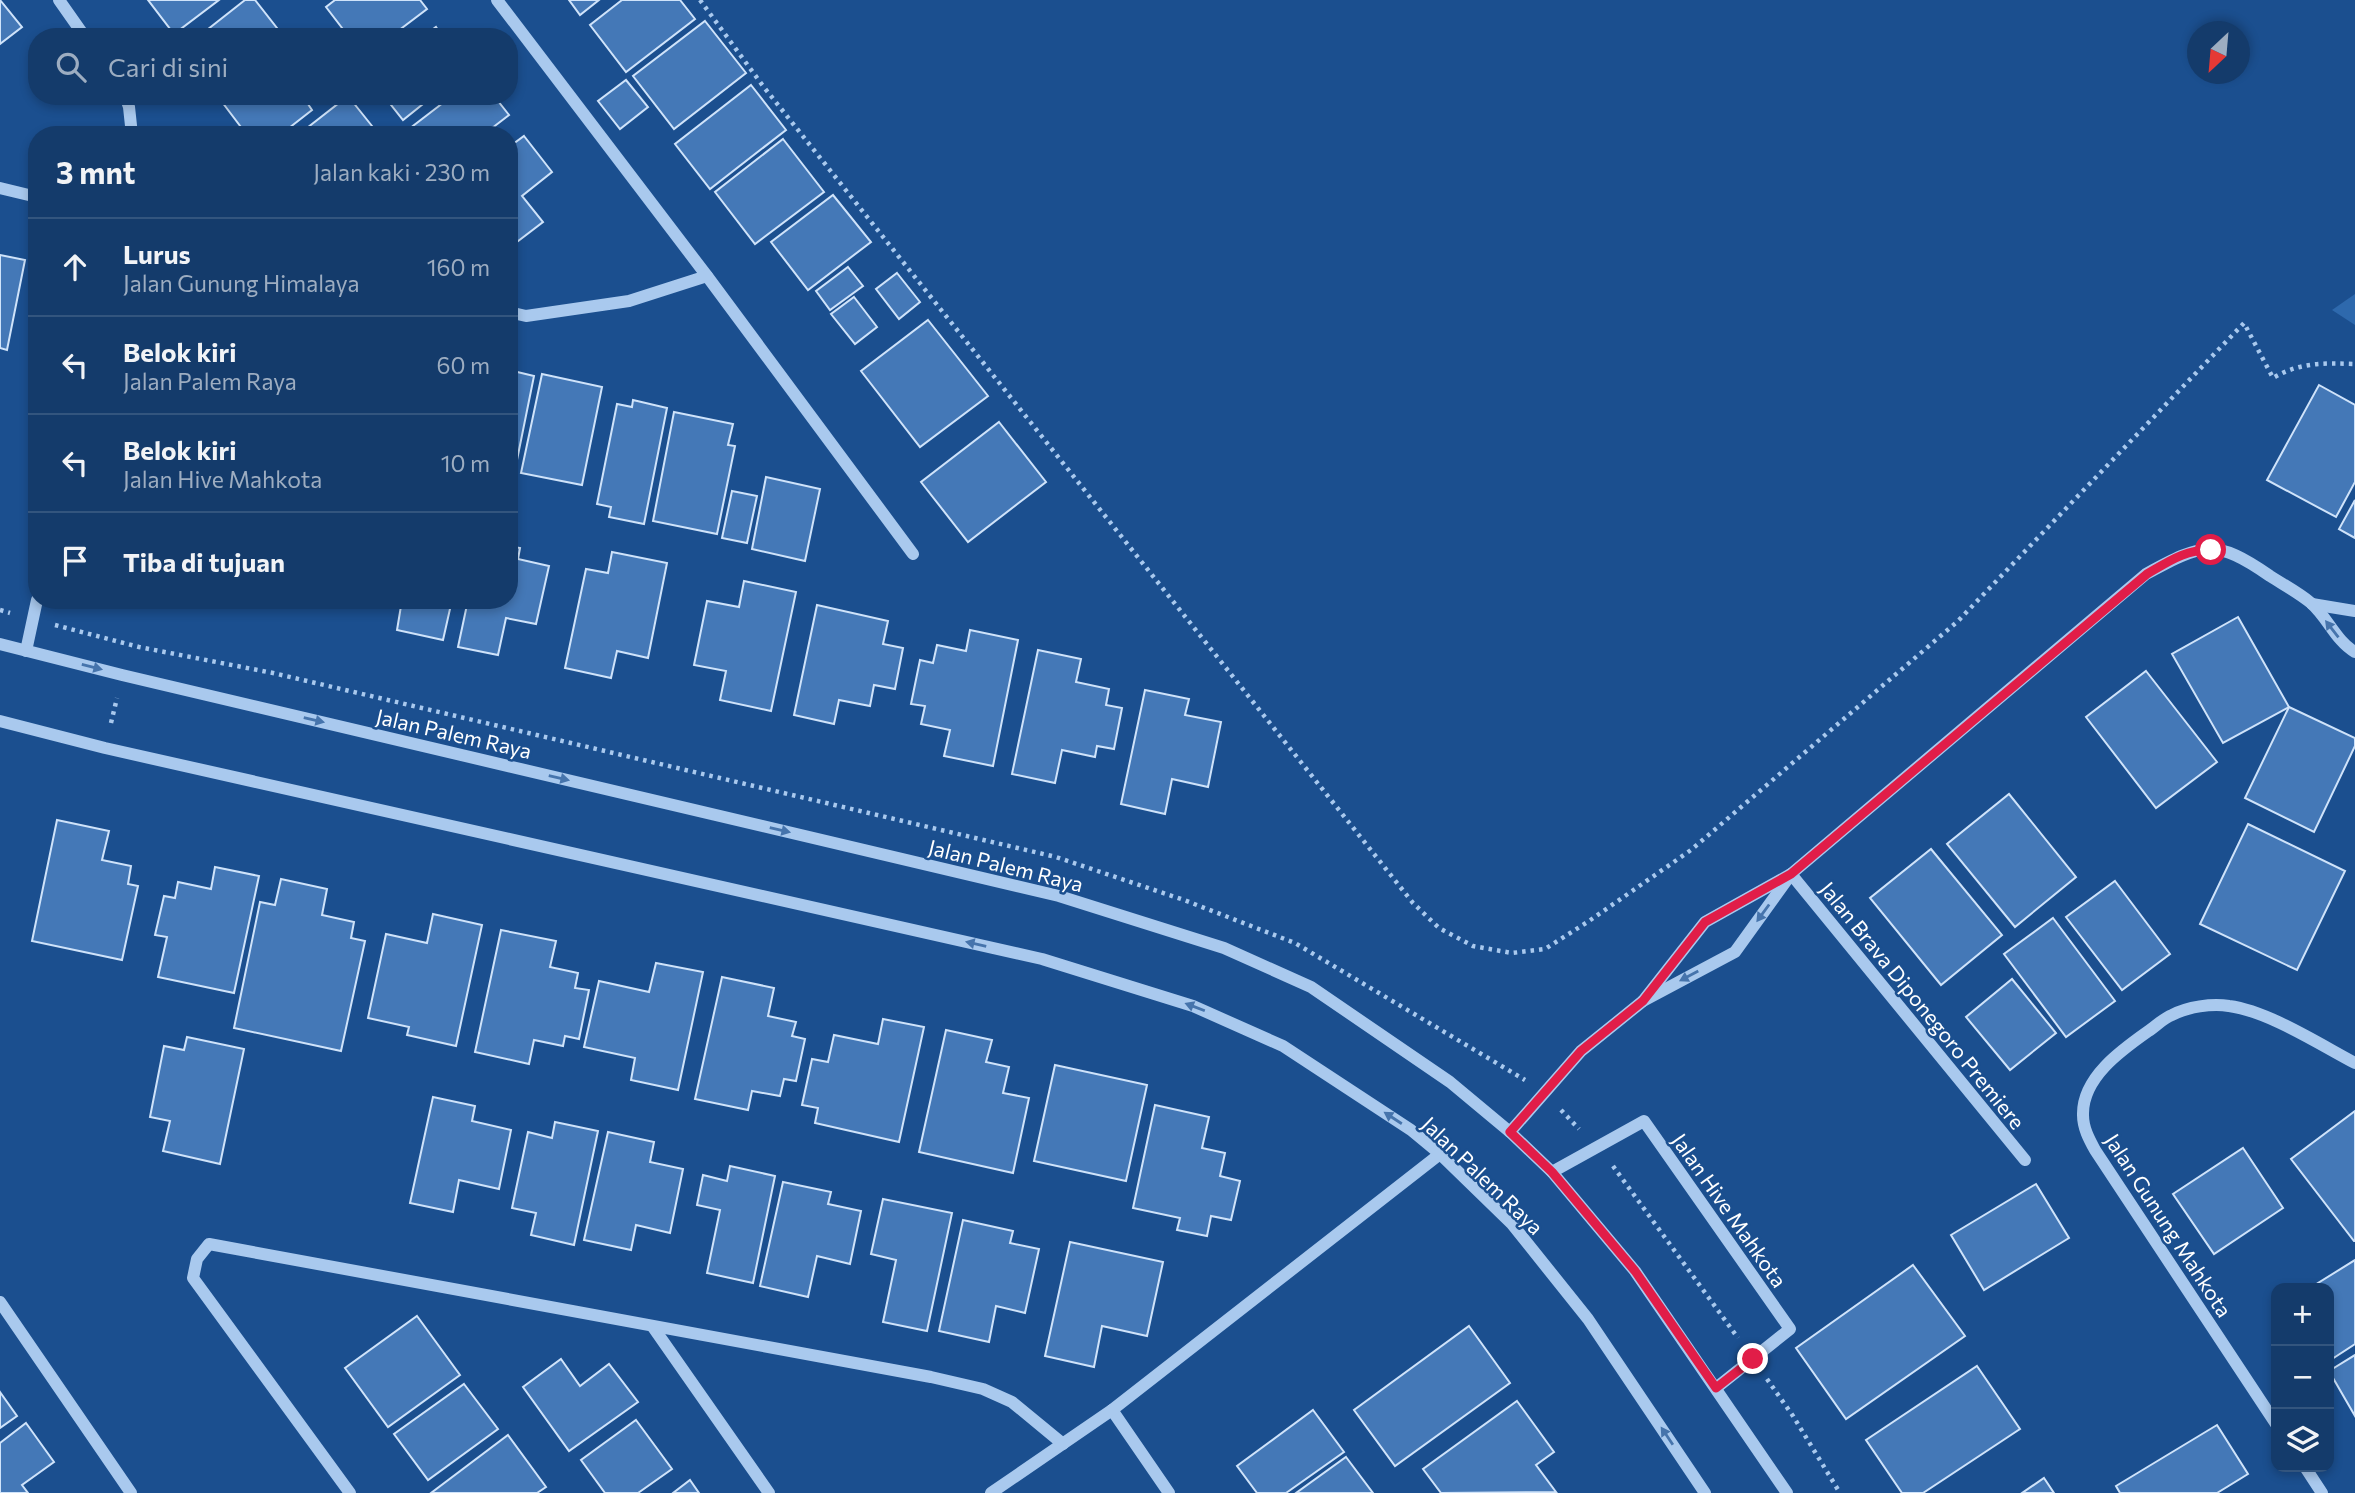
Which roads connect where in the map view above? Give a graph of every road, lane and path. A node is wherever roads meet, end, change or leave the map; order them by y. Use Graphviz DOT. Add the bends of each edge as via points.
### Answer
graph roads {
  1 [pos="59,0"];
  2 [pos="497,0"];
  3 [pos="700,0"];
  4 [pos="79,28"];
  5 [pos="128,105"];
  6 [pos="131,126"];
  7 [pos="0,188"];
  8 [pos="28,196"];
  9 [pos="707,276"];
  10 [pos="518,314"];
  11 [pos="2355,364"];
  12 [pos="913,554"];
  13 [pos="2312,604"];
  14 [pos="35,609"];
  15 [pos="2355,611"];
  16 [pos="0,644"];
  17 [pos="26,650"];
  18 [pos="2355,652"];
  19 [pos="122,675"];
  20 [pos="0,721"];
  21 [pos="106,748"];
  22 [pos="1791,874"];
  23 [pos="1643,1001"];
  24 [pos="2355,1063"];
  25 [pos="1510,1132"];
  26 [pos="1440,1154"];
  27 [pos="2025,1160"];
  28 [pos="1552,1172"];
  29 [pos="0,1302"];
  30 [pos="653,1326"];
  31 [pos="1716,1388"];
  32 [pos="1112,1410"];
  33 [pos="2271,1416"];
  34 [pos="1063,1444"];
  35 [pos="2308,1472"];
  36 [pos="131,1493"];
  37 [pos="350,1493"];
  38 [pos="769,1493"];
  39 [pos="991,1493"];
  40 [pos="1169,1493"];
  41 [pos="1705,1493"];
  42 [pos="1787,1493"];
  43 [pos="2322,1493"];
  1 -- 4 [label="street"];
  2 -- 9 [label="street"];
  3 -- 11 [label="path" via="762,86 1413,903 1439,928 1473,946 1512,953 1545,949 1690,850 1958,621 2244,323 2273,378 2291,368"];
  5 -- 6 [label="street"];
  7 -- 8 [label="street"];
  9 -- 10 [label="street" via="629,301"];
  9 -- 12 [label="street"];
  13 -- 15 [label="street"];
  18 -- 13 [label="street, one-way"];
  13 -- 22 [label="street" via="2233,552 2184,553 2147,574"];
  14 -- 17 [label="street"];
  16 -- 17 [label="street, Jalan Palem Raya"];
  17 -- 19 [label="street, Jalan Palem Raya, one-way"];
  19 -- 21 [label="path"];
  19 -- 25 [label="street, Jalan Palem Raya, one-way" via="1059,896 1224,948 1311,987 1450,1082"];
  20 -- 21 [label="street, Jalan Palem Raya"];
  26 -- 21 [label="street, Jalan Palem Raya, one-way" via="1283,1046 1193,1006 1042,959"];
  22 -- 23 [label="street" via="1705,922"];
  22 -- 23 [label="street, one-way" via="1735,952"];
  22 -- 27 [label="street, Jalan Brava Diponegoro Premiere"];
  23 -- 25 [label="street" via="1581,1051"];
  24 -- 33 [label="street, Jalan Gunung Mahkota" via="2255,1012 2228,1005 2206,1006 2171,1015 2116,1054 2102,1069 2084,1104 2086,1131 2095,1150"];
  25 -- 28 [label="street, Jalan Palem Raya"];
  26 -- 32 [label="street"];
  41 -- 26 [label="street, Jalan Palem Raya, one-way" via="1588,1319 1512,1224"];
  28 -- 31 [label="street, Jalan Palem Raya" via="1635,1271"];
  28 -- 31 [label="street, Jalan Hive Mahkota" via="1644,1121 1790,1329"];
  29 -- 36 [label="street"];
  30 -- 34 [label="street" via="983,1389 1012,1402"];
  30 -- 37 [label="street" via="209,1244 197,1259 193,1278"];
  30 -- 38 [label="street"];
  31 -- 42 [label="street, Jalan Palem Raya"];
  32 -- 34 [label="street"];
  32 -- 40 [label="street"];
  34 -- 39 [label="street"];
  35 -- 43 [label="street"];
}
